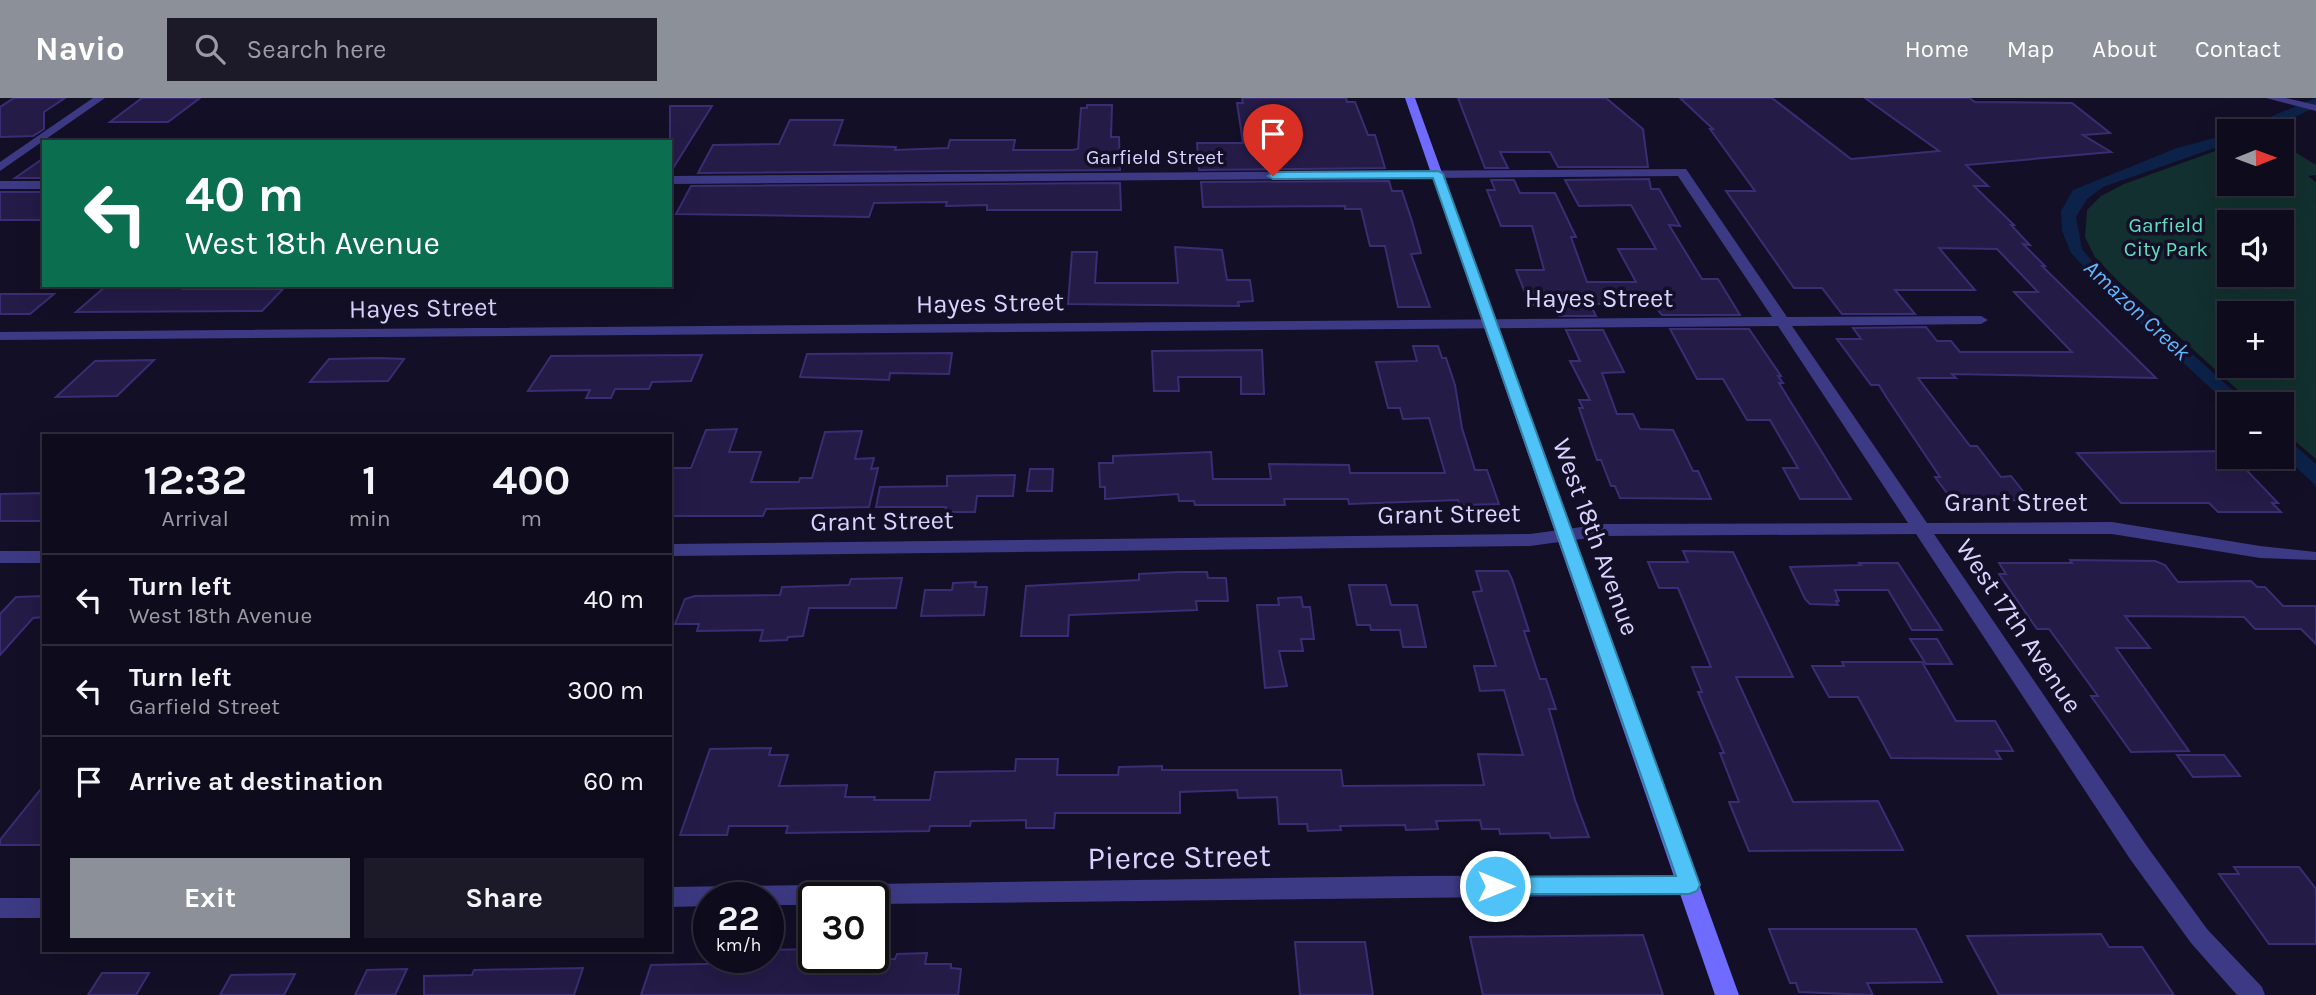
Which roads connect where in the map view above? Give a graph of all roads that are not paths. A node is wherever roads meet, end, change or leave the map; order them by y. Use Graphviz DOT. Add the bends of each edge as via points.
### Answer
graph roads {
  1 [pos="100,98"];
  2 [pos="1410,98"];
  3 [pos="2271,98"];
  4 [pos="2316,108"];
  5 [pos="0,167"];
  6 [pos="1682,172"];
  7 [pos="1438,174"];
  8 [pos="672,180"];
  9 [pos="0,185"];
  10 [pos="42,185"];
  11 [pos="1981,320"];
  12 [pos="1782,321"];
  13 [pos="1491,323"];
  14 [pos="0,337"];
  15 [pos="1923,528"];
  16 [pos="1566,534"];
  17 [pos="672,550"];
  18 [pos="2310,556"];
  19 [pos="0,557"];
  20 [pos="42,557"];
  21 [pos="1689,885"];
  22 [pos="672,897"];
  23 [pos="0,908"];
  24 [pos="42,908"];
  25 [pos="1727,995"];
  26 [pos="2253,995"];
  1 -- 5 [label="street"];
  2 -- 7 [label="main road, West 18th Avenue"];
  3 -- 4 [label="street"];
  6 -- 7 [label="street, Garfield Street"];
  6 -- 12 [label="street, West 17th Avenue"];
  7 -- 8 [label="street, Garfield Street"];
  7 -- 13 [label="main road, West 18th Avenue"];
  9 -- 10 [label="street"];
  11 -- 12 [label="street, Hayes Street"];
  12 -- 13 [label="street, Hayes Street"];
  12 -- 15 [label="street, West 17th Avenue"];
  13 -- 14 [label="street, Hayes Street"];
  13 -- 16 [label="main road, West 18th Avenue"];
  15 -- 16 [label="street, Grant Street"];
  15 -- 18 [label="street, Grant Street" via="2129,529 2269,555"];
  15 -- 26 [label="street, West 17th Avenue" via="2138,852 2199,936"];
  16 -- 17 [label="street, Grant Street" via="1530,540"];
  16 -- 21 [label="main road, West 18th Avenue"];
  19 -- 20 [label="street"];
  21 -- 22 [label="street, Pierce Street"];
  21 -- 25 [label="main road, West 18th Avenue"];
  23 -- 24 [label="street"];
}
